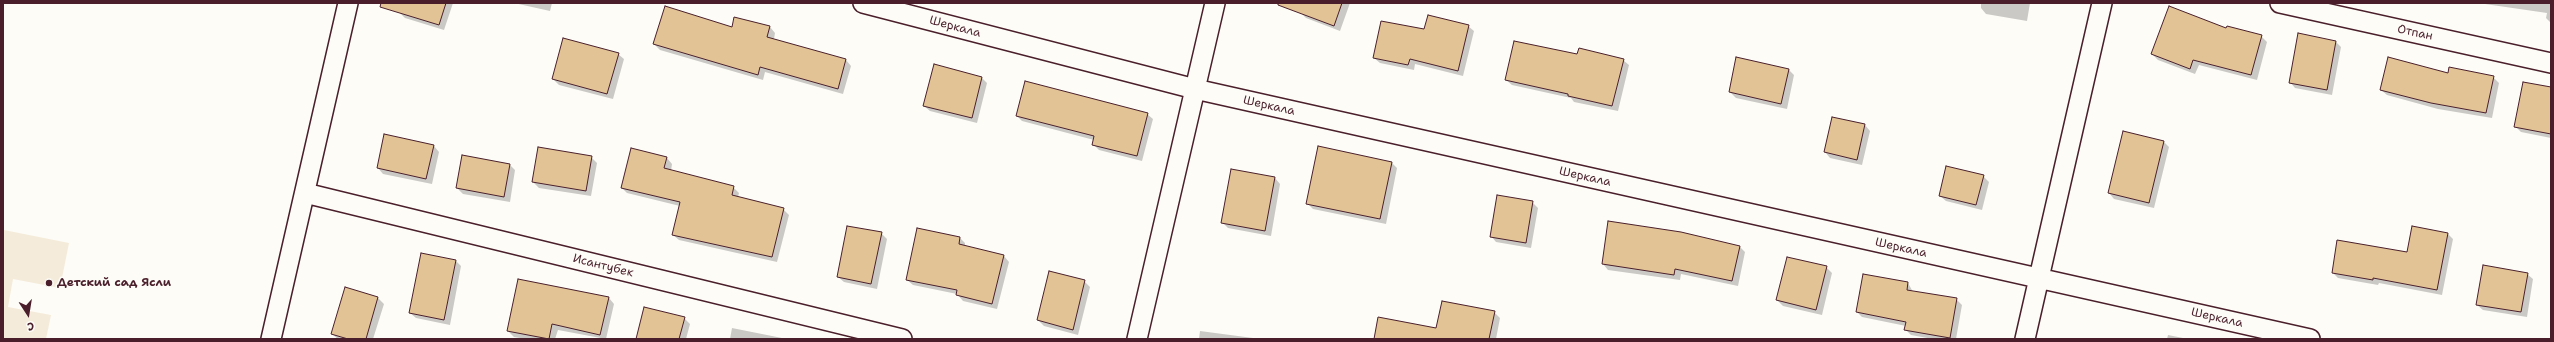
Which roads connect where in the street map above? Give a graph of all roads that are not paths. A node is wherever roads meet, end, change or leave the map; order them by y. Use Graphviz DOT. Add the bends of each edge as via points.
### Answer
graph roads {
  1 [pos="348,3"];
  2 [pos="863,3"];
  3 [pos="1215,3"];
  4 [pos="2102,3"];
  5 [pos="2280,3"];
  6 [pos="2551,63"];
  7 [pos="1195,89"];
  8 [pos="305,193"];
  9 [pos="2039,279"];
  10 [pos="271,339"];
  11 [pos="902,339"];
  12 [pos="1137,339"];
  13 [pos="2025,339"];
  14 [pos="2310,339"];
  1 -- 8 [label="street"];
  2 -- 7 [label="street, Шеркала"];
  3 -- 7 [label="street"];
  4 -- 9 [label="street"];
  5 -- 6 [label="street, Отпан"];
  7 -- 9 [label="street, Шеркала"];
  7 -- 12 [label="street"];
  8 -- 10 [label="street"];
  8 -- 11 [label="street, Исантубек"];
  9 -- 13 [label="street"];
  9 -- 14 [label="street, Шеркала"];
}
